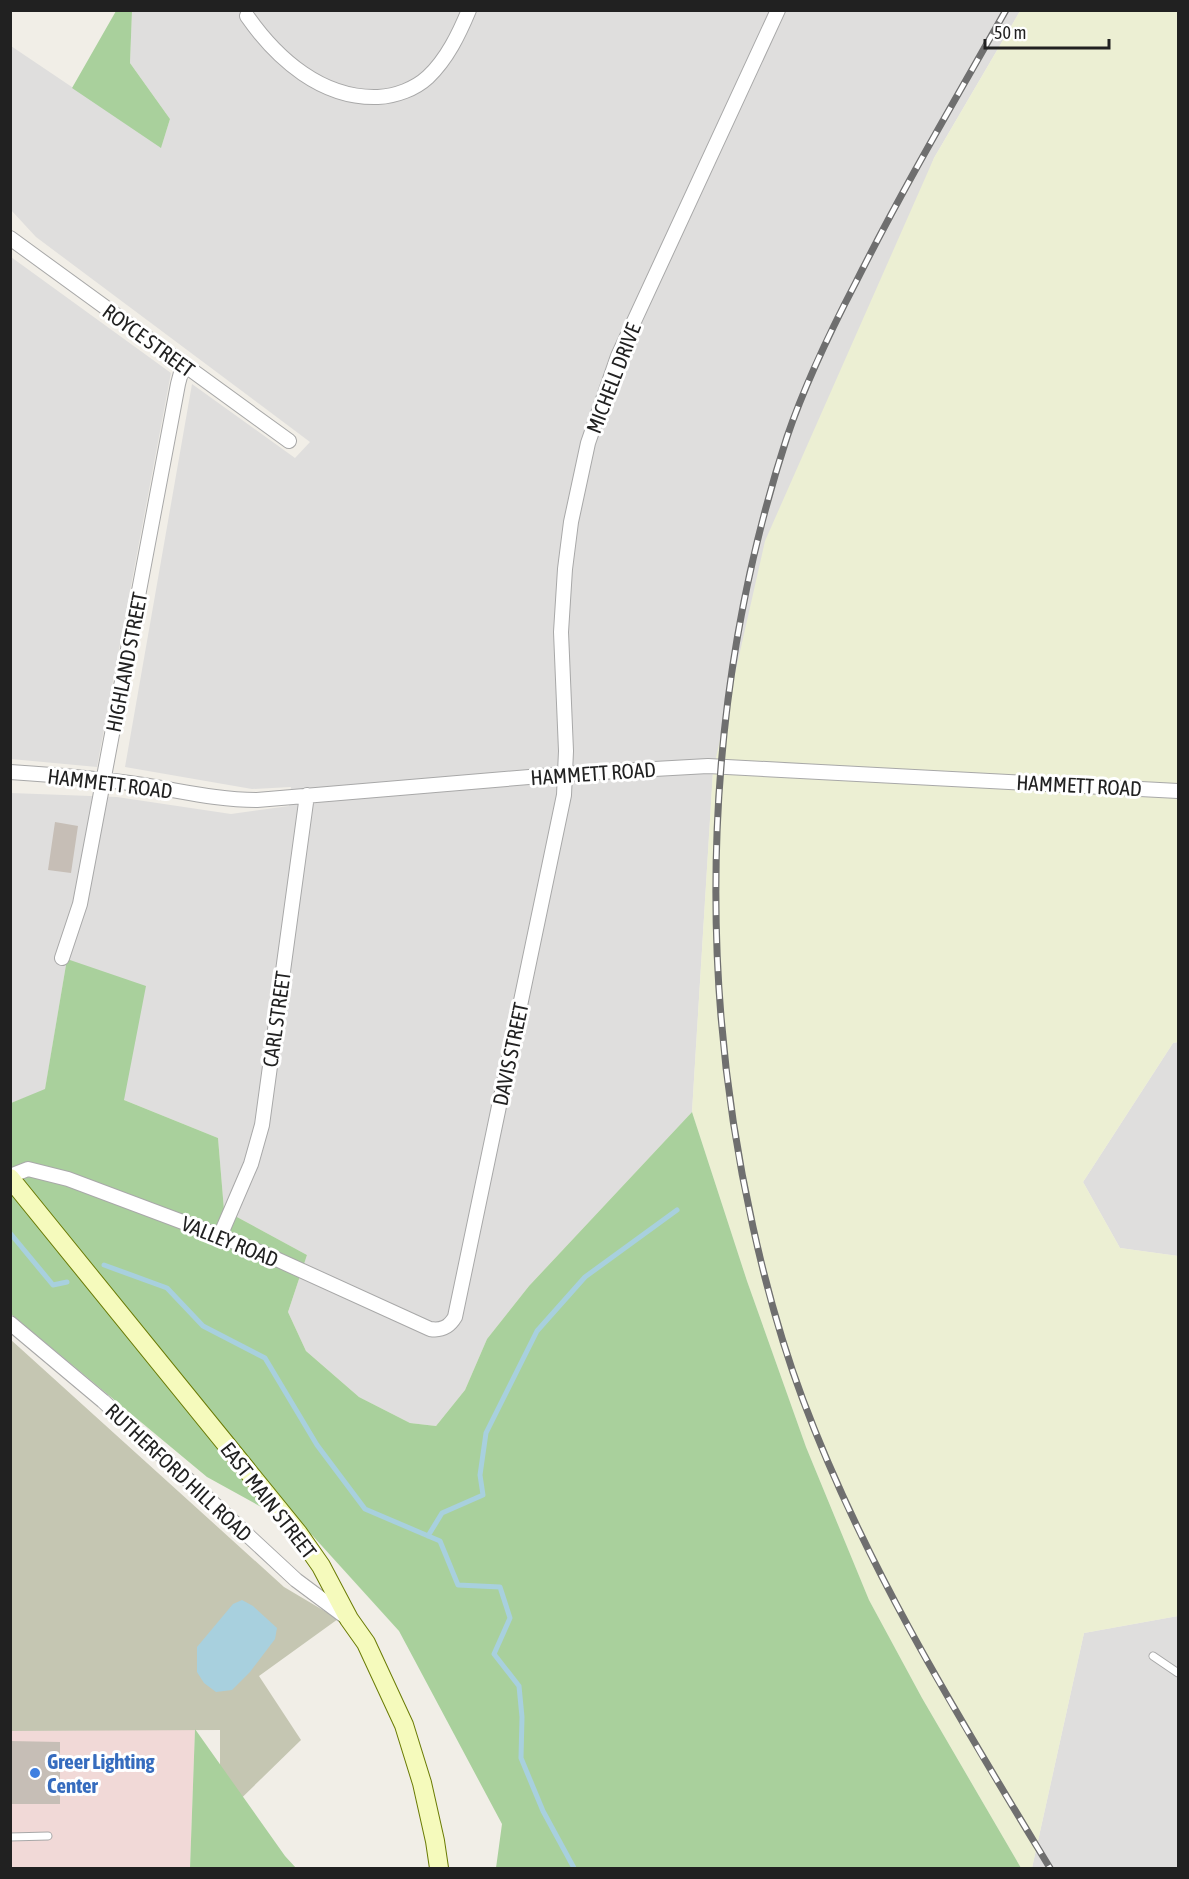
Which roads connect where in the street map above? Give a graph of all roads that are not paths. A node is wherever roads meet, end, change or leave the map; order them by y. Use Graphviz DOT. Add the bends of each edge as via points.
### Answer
graph roads {
  1 [pos="469,10"];
  2 [pos="778,10"];
  3 [pos="247,16"];
  4 [pos="10,238"];
  5 [pos="183,365"];
  6 [pos="289,441"];
  7 [pos="10,772"];
  8 [pos="565,774"];
  9 [pos="104,780"];
  10 [pos="1179,791"];
  11 [pos="307,795"];
  12 [pos="62,958"];
  13 [pos="10,1177"];
  14 [pos="220,1236"];
  15 [pos="10,1323"];
  16 [pos="444,1328"];
  17 [pos="349,1619"];
  18 [pos="1153,1656"];
  19 [pos="1179,1673"];
  20 [pos="48,1836"];
  21 [pos="10,1837"];
  22 [pos="439,1869"];
  1 -- 3 [label="street" via="451,47 427,78 400,94 368,97 324,86 305,75 274,50"];
  2 -- 8 [label="street, MICHELL DRIVE" via="622,347 588,443 565,569 561,632"];
  4 -- 5 [label="street, ROYCE STREET"];
  5 -- 6 [label="street, ROYCE STREET"];
  5 -- 9 [label="street, HIGHLAND STREET"];
  7 -- 9 [label="street, HAMMETT ROAD"];
  8 -- 10 [label="street, HAMMETT ROAD" via="708,766"];
  8 -- 11 [label="street, HAMMETT ROAD"];
  8 -- 16 [label="street, DAVIS STREET" via="562,806 455,1317"];
  9 -- 11 [label="street, HAMMETT ROAD" via="234,800"];
  9 -- 12 [label="street, HIGHLAND STREET" via="80,904"];
  11 -- 14 [label="street, CARL STREET" via="262,1125 251,1164"];
  13 -- 14 [label="street, VALLEY ROAD" via="28,1169 68,1179"];
  13 -- 17 [label="street, EAST MAIN STREET" via="298,1533"];
  14 -- 16 [label="street, VALLEY ROAD" via="430,1329"];
  15 -- 17 [label="street, RUTHERFORD HILL ROAD" via="103,1401 296,1580"];
  17 -- 22 [label="street, EAST MAIN STREET" via="366,1643 404,1725 422,1784"];
  18 -- 19 [label="lane"];
  20 -- 21 [label="lane"];
}
